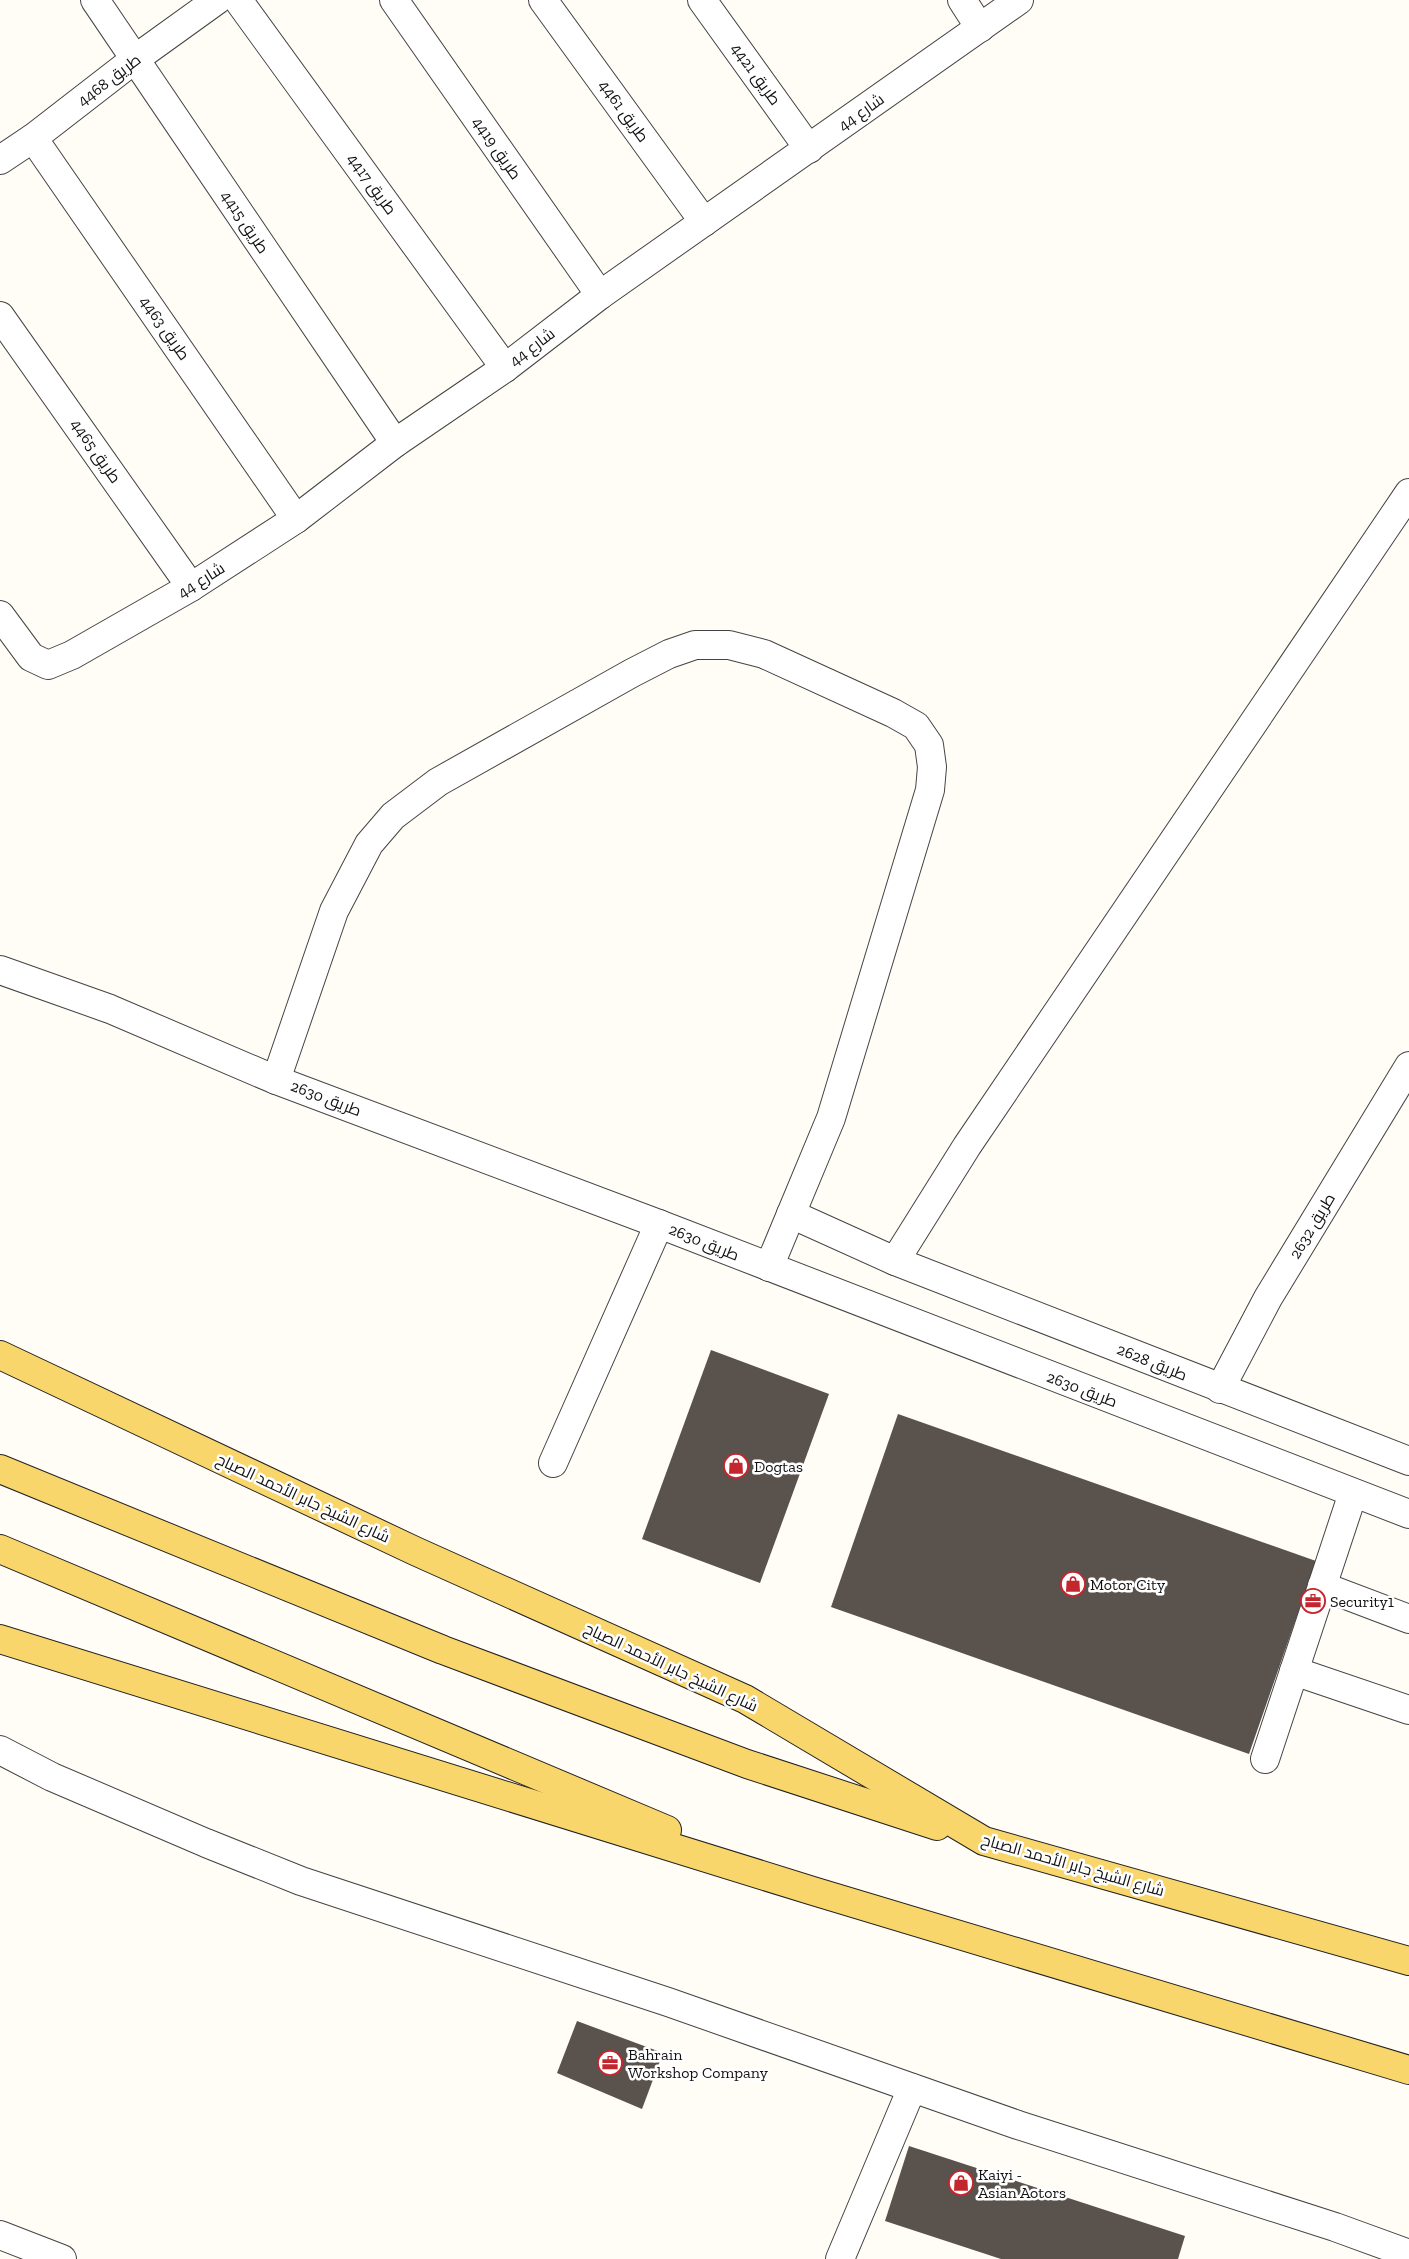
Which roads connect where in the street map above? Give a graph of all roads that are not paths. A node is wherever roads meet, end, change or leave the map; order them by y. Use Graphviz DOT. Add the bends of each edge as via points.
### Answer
graph roads {
  1 [pos="95,0"];
  2 [pos="217,0"];
  3 [pos="238,0"];
  4 [pos="394,0"];
  5 [pos="543,0"];
  6 [pos="702,0"];
  7 [pos="962,0"];
  8 [pos="1019,0"];
  9 [pos="980,28"];
  10 [pos="136,59"];
  11 [pos="33,138"];
  12 [pos="810,149"];
  13 [pos="0,160"];
  14 [pos="704,222"];
  15 [pos="600,295"];
  16 [pos="0,316"];
  17 [pos="504,368"];
  18 [pos="395,443"];
  19 [pos="1409,493"];
  20 [pos="296,518"];
  21 [pos="191,587"];
  22 [pos="0,615"];
  23 [pos="0,970"];
  24 [pos="1409,1066"];
  25 [pos="276,1080"];
  26 [pos="1400,1100"];
  27 [pos="791,1214"];
  28 [pos="659,1224"];
  29 [pos="895,1261"];
  30 [pos="769,1267"];
  31 [pos="0,1355"];
  32 [pos="1220,1389"];
  33 [pos="1409,1461"];
  34 [pos="554,1463"];
  35 [pos="0,1469"];
  36 [pos="1353,1493"];
  37 [pos="1409,1514"];
  38 [pos="0,1549"];
  39 [pos="1322,1586"];
  40 [pos="1409,1619"];
  41 [pos="0,1639"];
  42 [pos="1294,1671"];
  43 [pos="1409,1710"];
  44 [pos="0,1750"];
  45 [pos="1265,1759"];
  46 [pos="984,1841"];
  47 [pos="813,1891"];
  48 [pos="1409,1961"];
  49 [pos="1409,2070"];
  50 [pos="912,2088"];
  51 [pos="0,2234"];
  52 [pos="1409,2254"];
  53 [pos="62,2259"];
  54 [pos="840,2259"];
  1 -- 10 [label="street, طريق 4415"];
  2 -- 10 [label="street, طريق 4468"];
  3 -- 17 [label="street, طريق 4417"];
  4 -- 15 [label="street, طريق 4419"];
  5 -- 14 [label="street, طريق 4461"];
  6 -- 12 [label="street, طريق 4421"];
  7 -- 9 [label="street"];
  8 -- 9 [label="street, شارع 44"];
  9 -- 12 [label="street, شارع 44"];
  10 -- 11 [label="street, طريق 4468"];
  10 -- 18 [label="street, طريق 4415"];
  11 -- 13 [label="street, طريق 4468"];
  11 -- 20 [label="street, طريق 4463"];
  12 -- 14 [label="street, شارع 44"];
  14 -- 15 [label="street, شارع 44"];
  15 -- 17 [label="street, شارع 44"];
  16 -- 21 [label="street, طريق 4465"];
  17 -- 18 [label="street, شارع 44"];
  18 -- 20 [label="street, شارع 44"];
  19 -- 29 [label="street" via="973,1137"];
  20 -- 21 [label="street, شارع 44"];
  21 -- 22 [label="street, شارع 44" via="72,655 48,665 31,657"];
  23 -- 25 [label="street, طريق 2630" via="110,1009"];
  24 -- 26 [label="street, طريق 2632"];
  25 -- 27 [label="street" via="334,911 369,844 393,816 438,782 668,654 696,645 729,645 764,654 916,726 928,745 932,767 930,790 830,1118"];
  25 -- 28 [label="street, طريق 2630"];
  26 -- 32 [label="street, طريق 2632" via="1268,1298"];
  27 -- 29 [label="street, طريق 2628"];
  27 -- 30 [label="street"];
  28 -- 30 [label="street, طريق 2630"];
  28 -- 34 [label="street"];
  29 -- 32 [label="street, طريق 2628"];
  30 -- 36 [label="street, طريق 2630"];
  31 -- 46 [label="main road, شارع الشيخ جابر الأحمد الصباح" via="415,1551 745,1698"];
  32 -- 33 [label="street, طريق 2628"];
  35 -- 46 [label="main road" via="442,1650 747,1764"];
  36 -- 37 [label="street, طريق 2630"];
  36 -- 39 [label="street"];
  38 -- 47 [label="main road"];
  39 -- 40 [label="street"];
  39 -- 42 [label="street"];
  41 -- 47 [label="main road"];
  42 -- 43 [label="street"];
  42 -- 45 [label="street"];
  44 -- 50 [label="street" via="52,1777 302,1881 668,2002"];
  46 -- 48 [label="main road, شارع الشيخ جابر الأحمد الصباح"];
  47 -- 49 [label="main road"];
  50 -- 52 [label="street"];
  50 -- 54 [label="street"];
  51 -- 53 [label="street"];
}
